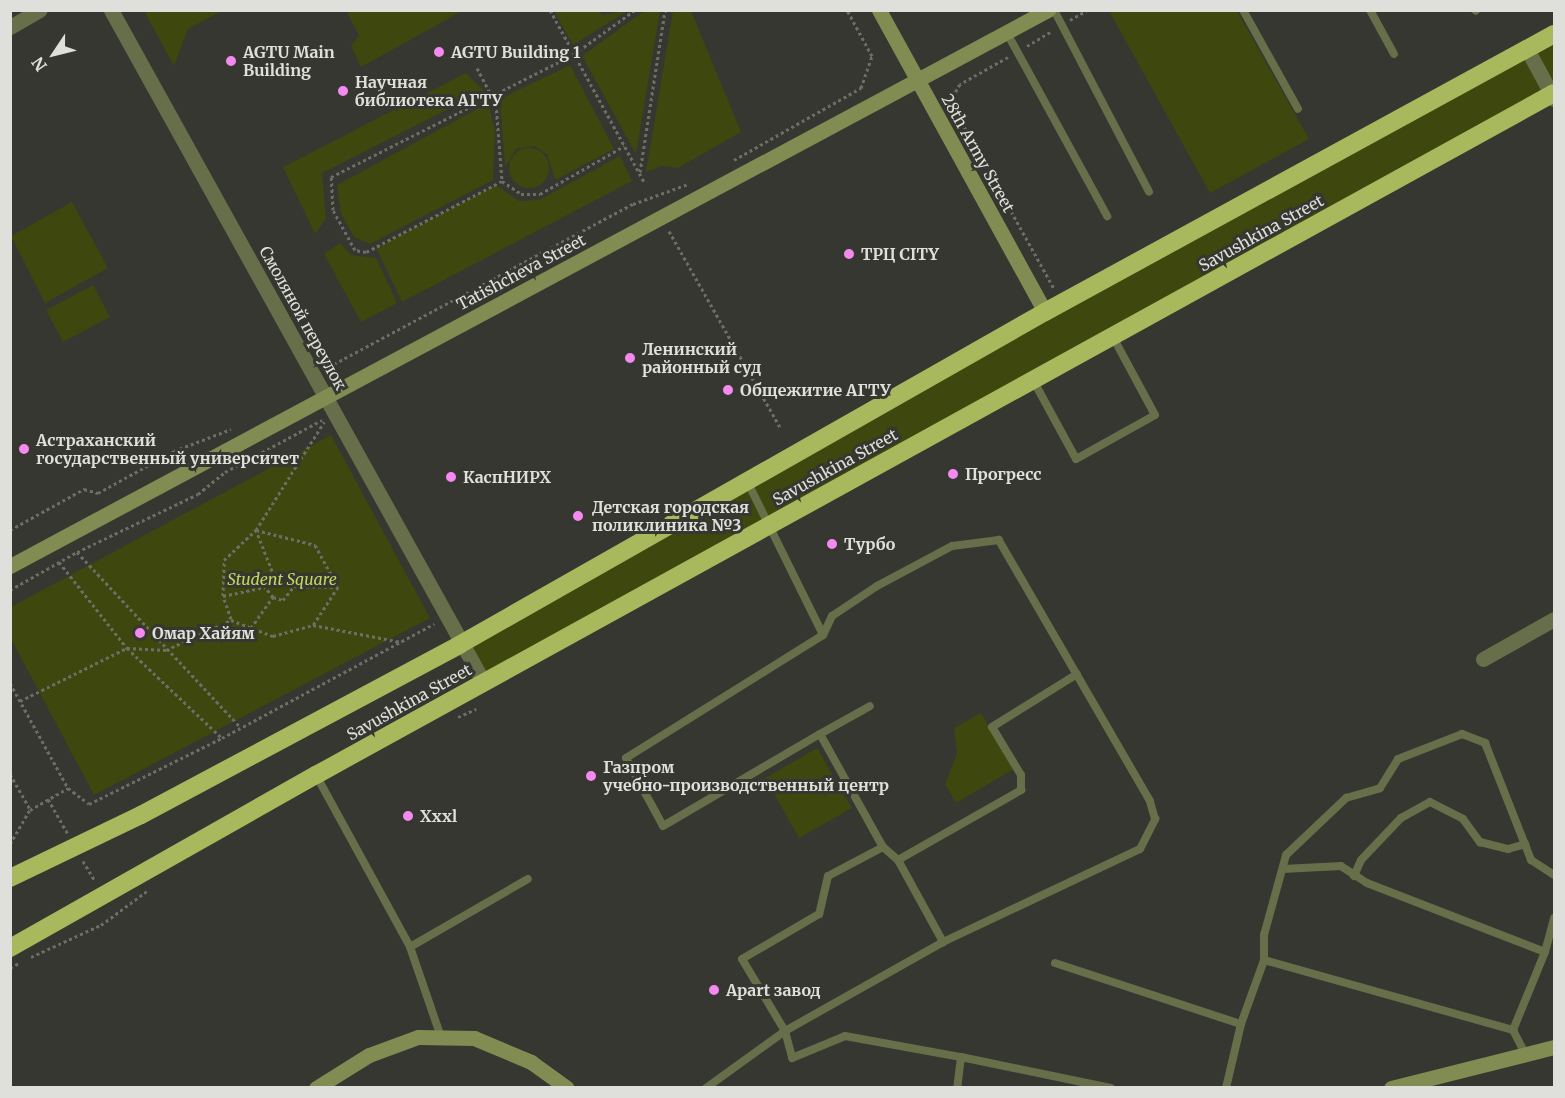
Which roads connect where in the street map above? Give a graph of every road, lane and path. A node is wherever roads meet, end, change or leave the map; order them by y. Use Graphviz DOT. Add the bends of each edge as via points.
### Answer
graph roads {
  1 [pos="39,10"];
  2 [pos="111,10"];
  3 [pos="550,10"];
  4 [pos="635,10"];
  5 [pos="665,10"];
  6 [pos="847,10"];
  7 [pos="879,10"];
  8 [pos="1048,10"];
  9 [pos="1054,10"];
  10 [pos="1243,10"];
  11 [pos="1370,10"];
  12 [pos="10,27"];
  13 [pos="1007,33"];
  14 [pos="1554,34"];
  15 [pos="1527,49"];
  16 [pos="574,54"];
  17 [pos="1394,54"];
  18 [pos="477,68"];
  19 [pos="918,81"];
  20 [pos="491,94"];
  21 [pos="1554,96"];
  22 [pos="950,101"];
  23 [pos="1298,109"];
  24 [pos="624,146"];
  25 [pos="732,160"];
  26 [pos="639,173"];
  27 [pos="502,181"];
  28 [pos="644,182"];
  29 [pos="692,183"];
  30 [pos="1149,192"];
  31 [pos="1107,216"];
  32 [pos="669,231"];
  33 [pos="1054,289"];
  34 [pos="1045,312"];
  35 [pos="1113,336"];
  36 [pos="334,364"];
  37 [pos="1033,380"];
  38 [pos="326,396"];
  39 [pos="239,426"];
  40 [pos="780,428"];
  41 [pos="748,483"];
  42 [pos="771,524"];
  43 [pos="10,530"];
  44 [pos="256,530"];
  45 [pos="76,552"];
  46 [pos="58,561"];
  47 [pos="10,566"];
  48 [pos="265,587"];
  49 [pos="338,587"];
  50 [pos="10,590"];
  51 [pos="222,596"];
  52 [pos="273,597"];
  53 [pos="1554,619"];
  54 [pos="231,620"];
  55 [pos="438,621"];
  56 [pos="313,625"];
  57 [pos="251,628"];
  58 [pos="823,635"];
  59 [pos="401,642"];
  60 [pos="463,642"];
  61 [pos="127,648"];
  62 [pos="166,650"];
  63 [pos="1483,659"];
  64 [pos="1077,674"];
  65 [pos="10,683"];
  66 [pos="484,683"];
  67 [pos="20,701"];
  68 [pos="870,706"];
  69 [pos="239,726"];
  70 [pos="820,734"];
  71 [pos="222,738"];
  72 [pos="10,774"];
  73 [pos="316,775"];
  74 [pos="68,788"];
  75 [pos="30,810"];
  76 [pos="10,844"];
  77 [pos="1525,844"];
  78 [pos="883,847"];
  79 [pos="898,860"];
  80 [pos="1283,869"];
  81 [pos="1554,874"];
  82 [pos="1354,876"];
  83 [pos="10,878"];
  84 [pos="528,879"];
  85 [pos="1554,918"];
  86 [pos="943,942"];
  87 [pos="410,947"];
  88 [pos="10,948"];
  89 [pos="1545,952"];
  90 [pos="1264,960"];
  91 [pos="1055,963"];
  92 [pos="1241,1024"];
  93 [pos="1513,1030"];
  94 [pos="785,1031"];
  95 [pos="441,1037"];
  96 [pos="1554,1047"];
  97 [pos="1524,1052"];
  98 [pos="961,1057"];
  99 [pos="316,1088"];
  100 [pos="567,1088"];
  101 [pos="705,1088"];
  102 [pos="957,1088"];
  103 [pos="1111,1088"];
  104 [pos="1226,1088"];
  105 [pos="1391,1088"];
  1 -- 12 [label="street"];
  2 -- 38 [label="street, Смоляной переулок"];
  3 -- 16 [label="path"];
  4 -- 16 [label="path"];
  5 -- 26 [label="path"];
  6 -- 25 [label="path" via="872,56 861,88"];
  7 -- 19 [label="main road, 28th Army Street"];
  8 -- 13 [label="main road, Tatishcheva Street"];
  9 -- 30 [label="lane"];
  10 -- 23 [label="lane"];
  11 -- 17 [label="lane"];
  13 -- 19 [label="main road, Tatishcheva Street"];
  13 -- 31 [label="lane"];
  14 -- 15 [label="highway, Savushkina Street"];
  15 -- 21 [label="street"];
  15 -- 34 [label="highway, Savushkina Street"];
  16 -- 20 [label="path"];
  16 -- 24 [label="path"];
  18 -- 20 [label="path"];
  19 -- 34 [label="main road, 28th Army Street"];
  19 -- 38 [label="main road, Tatishcheva Street"];
  20 -- 27 [label="path" via="500,127"];
  20 -- 27 [label="path" via="331,177 333,210 355,250 366,252"];
  21 -- 35 [label="highway, Savushkina Street"];
  22 -- 33 [label="path"];
  24 -- 26 [label="path"];
  24 -- 27 [label="path" via="540,194 520,194"];
  26 -- 28 [label="path"];
  29 -- 36 [label="path" via="633,204"];
  32 -- 40 [label="path"];
  34 -- 41 [label="highway, Savushkina Street"];
  35 -- 37 [label="highway, Savushkina Street"];
  35 -- 37 [label="lane" via="1155,415 1076,459"];
  37 -- 42 [label="highway, Savushkina Street"];
  38 -- 47 [label="main road, Tatishcheva Street"];
  38 -- 60 [label="street, Смоляной переулок"];
  39 -- 43 [label="path" via="174,451 98,493 84,489"];
  41 -- 42 [label="lane"];
  41 -- 60 [label="highway, Savushkina Street"];
  42 -- 58 [label="lane"];
  42 -- 66 [label="highway, Savushkina Street"];
  44 -- 45 [label="path" via="326,418 225,472 198,494"];
  44 -- 48 [label="path" via="272,571"];
  44 -- 49 [label="path" via="315,545"];
  44 -- 51 [label="path" via="224,560"];
  45 -- 46 [label="path"];
  45 -- 62 [label="path"];
  46 -- 50 [label="path"];
  46 -- 61 [label="path"];
  48 -- 51 [label="path"];
  48 -- 52 [label="path"];
  49 -- 52 [label="path" via="294,586 283,600"];
  49 -- 56 [label="path"];
  51 -- 54 [label="path"];
  52 -- 57 [label="path"];
  53 -- 63 [label="street"];
  54 -- 57 [label="path"];
  54 -- 62 [label="path"];
  55 -- 59 [label="path"];
  56 -- 57 [label="path" via="273,636"];
  56 -- 59 [label="path"];
  58 -- 64 [label="lane" via="832,616 877,586 952,546 999,540"];
  58 -- 70 [label="lane" via="626,758 663,826"];
  59 -- 69 [label="path"];
  60 -- 66 [label="street, Смоляной переулок"];
  60 -- 83 [label="highway, Savushkina Street" via="141,815"];
  61 -- 62 [label="path"];
  61 -- 67 [label="path"];
  61 -- 71 [label="path"];
  62 -- 69 [label="path"];
  64 -- 79 [label="lane" via="992,727 1021,775 1021,790"];
  64 -- 86 [label="lane" via="1150,801 1155,819 1140,849"];
  65 -- 67 [label="path"];
  66 -- 73 [label="highway, Savushkina Street"];
  67 -- 74 [label="path"];
  68 -- 70 [label="lane"];
  69 -- 71 [label="path"];
  70 -- 78 [label="lane"];
  71 -- 74 [label="path" via="89,804"];
  72 -- 75 [label="path"];
  73 -- 87 [label="lane"];
  73 -- 88 [label="highway, Savushkina Street"];
  74 -- 75 [label="path"];
  75 -- 76 [label="path"];
  77 -- 80 [label="lane" via="1485,743 1462,734 1398,759 1380,788 1346,798 1286,855"];
  77 -- 81 [label="lane" via="1531,860"];
  77 -- 82 [label="lane" via="1508,849 1480,842 1463,819 1430,802 1401,818 1362,860"];
  78 -- 79 [label="lane"];
  78 -- 94 [label="lane" via="828,876 819,914 742,958"];
  79 -- 86 [label="lane"];
  80 -- 82 [label="lane" via="1341,866"];
  80 -- 90 [label="lane" via="1264,935"];
  82 -- 89 [label="lane"];
  84 -- 87 [label="lane"];
  85 -- 89 [label="lane"];
  86 -- 94 [label="lane"];
  87 -- 95 [label="lane"];
  89 -- 93 [label="lane"];
  90 -- 92 [label="lane"];
  90 -- 93 [label="lane"];
  91 -- 92 [label="lane"];
  92 -- 104 [label="lane"];
  93 -- 97 [label="lane"];
  94 -- 98 [label="lane" via="792,1058 845,1036"];
  94 -- 101 [label="lane"];
  95 -- 99 [label="main road" via="418,1036 369,1055"];
  95 -- 100 [label="main road" via="474,1038 531,1062"];
  96 -- 97 [label="main road"];
  97 -- 105 [label="main road"];
  98 -- 102 [label="lane"];
  98 -- 103 [label="lane"];
}
